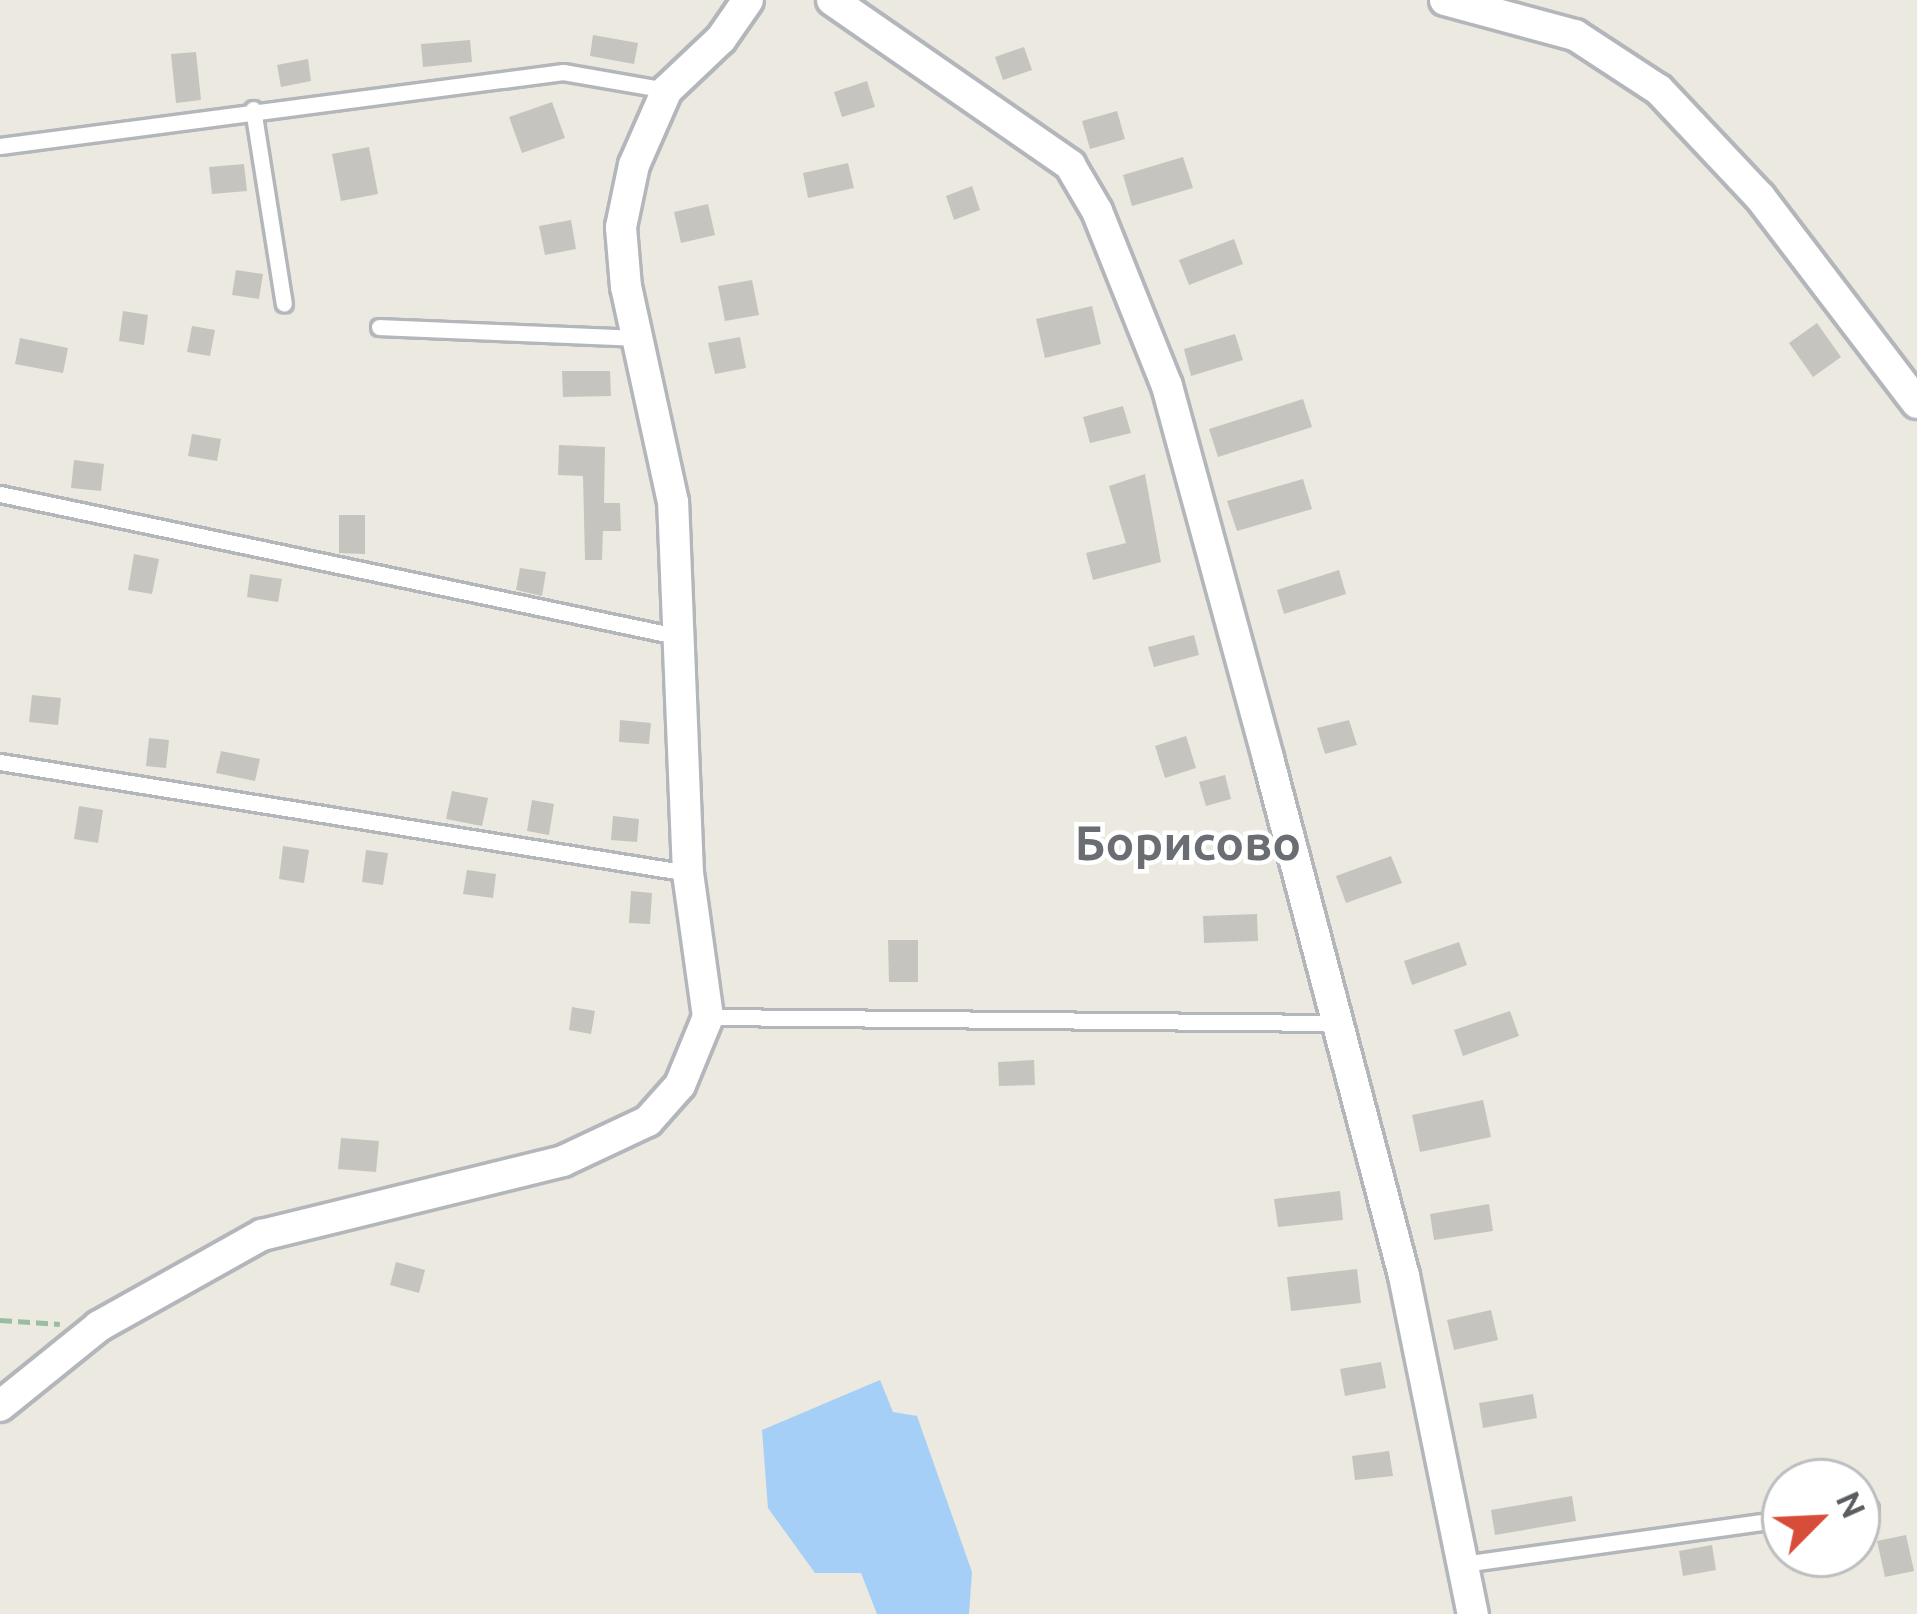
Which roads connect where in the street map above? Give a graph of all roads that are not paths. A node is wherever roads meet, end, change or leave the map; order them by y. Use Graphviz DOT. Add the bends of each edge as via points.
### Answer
graph roads {
  1 [pos="748,0"];
  2 [pos="832,0"];
  3 [pos="1445,0"];
  4 [pos="667,90"];
  5 [pos="253,110"];
  6 [pos="0,146"];
  7 [pos="284,304"];
  8 [pos="379,327"];
  9 [pos="638,338"];
  10 [pos="1917,404"];
  11 [pos="0,494"];
  12 [pos="676,636"];
  13 [pos="0,762"];
  14 [pos="688,873"];
  15 [pos="708,1017"];
  16 [pos="1338,1023"];
  17 [pos="0,1406"];
  18 [pos="1761,1522"];
  19 [pos="1463,1564"];
  20 [pos="1473,1614"];
  1 -- 4 [label="street" via="721,39"];
  2 -- 16 [label="street" via="1070,165 1097,211 1167,386"];
  3 -- 10 [label="street" via="1575,35 1659,90 1760,197"];
  4 -- 5 [label="lane" via="563,72"];
  4 -- 9 [label="street" via="634,165 621,227"];
  5 -- 6 [label="lane"];
  5 -- 7 [label="lane"];
  8 -- 9 [label="lane"];
  9 -- 12 [label="street" via="665,438"];
  11 -- 12 [label="lane"];
  12 -- 14 [label="street"];
  13 -- 14 [label="lane"];
  14 -- 15 [label="street"];
  15 -- 16 [label="lane"];
  15 -- 17 [label="street" via="680,1085 648,1121 563,1161 262,1235 99,1326"];
  16 -- 19 [label="street" via="1404,1276"];
  18 -- 19 [label="lane"];
  19 -- 20 [label="street"];
}
